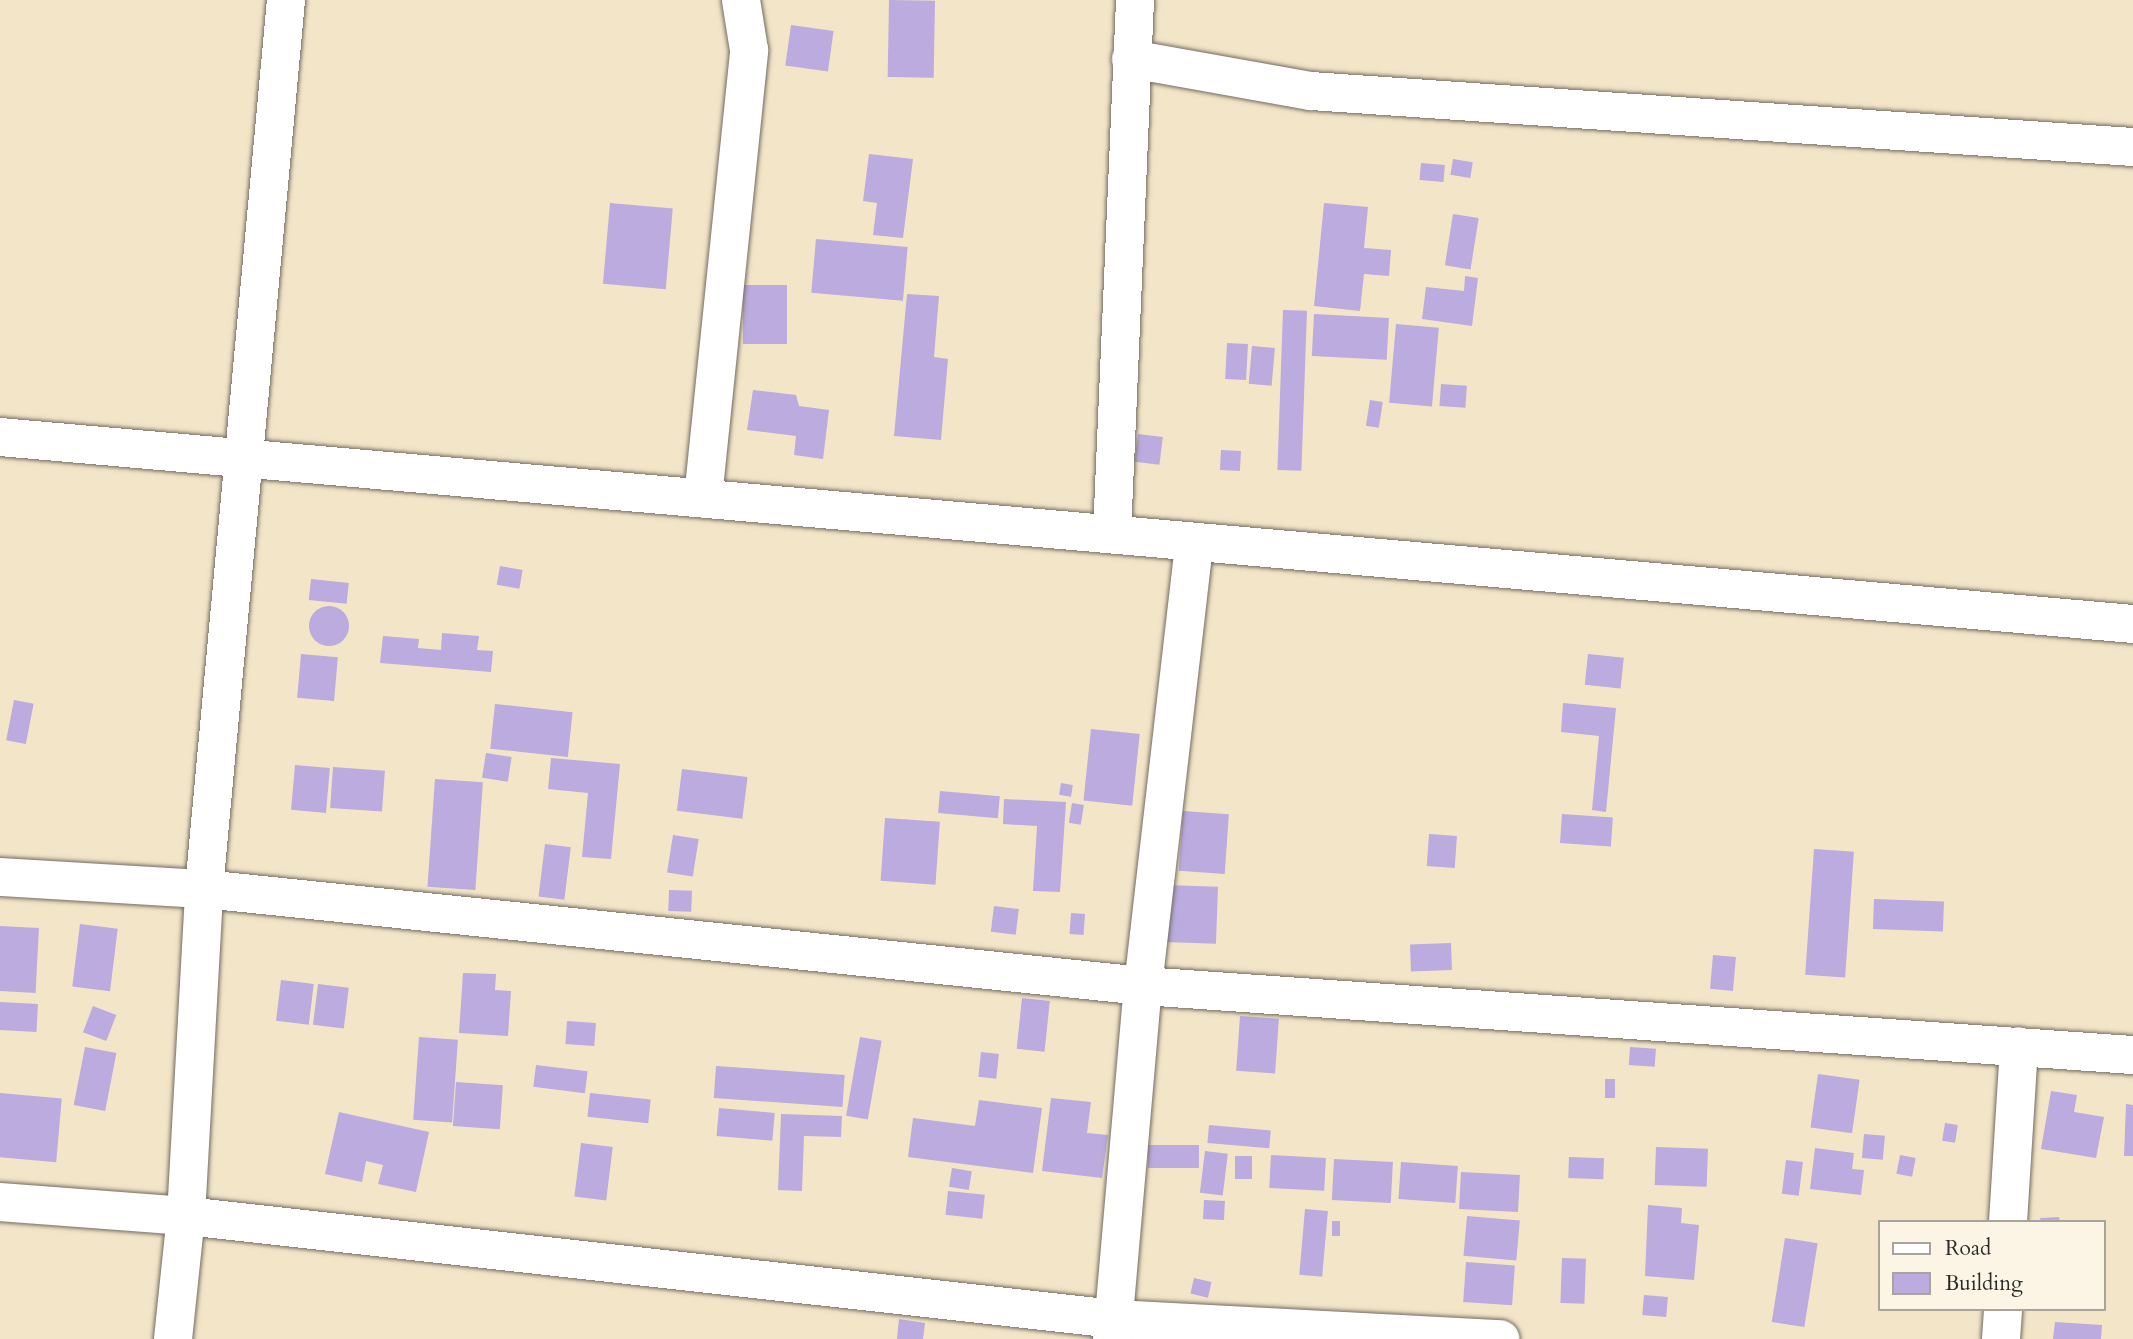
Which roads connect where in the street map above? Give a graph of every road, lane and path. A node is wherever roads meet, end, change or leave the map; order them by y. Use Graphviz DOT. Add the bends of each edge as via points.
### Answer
graph roads {
  1 [pos="286,0"];
  2 [pos="741,0"];
  3 [pos="1135,0"];
  4 [pos="1131,59"];
  5 [pos="2133,147"];
  6 [pos="0,436"];
  7 [pos="245,458"];
  8 [pos="703,498"];
  9 [pos="1112,534"];
  10 [pos="1194,542"];
  11 [pos="2133,624"];
  12 [pos="0,877"];
  13 [pos="204,889"];
  14 [pos="1143,986"];
  15 [pos="2133,1026"];
  16 [pos="2018,1046"];
  17 [pos="2118,1054"];
  18 [pos="0,1202"];
  19 [pos="186,1216"];
  20 [pos="2008,1220"];
  21 [pos="2003,1311"];
  22 [pos="1113,1329"];
  23 [pos="173,1339"];
  24 [pos="1500,1339"];
  25 [pos="2001,1339"];
  1 -- 7 [label="street"];
  2 -- 8 [label="street" via="749,50"];
  3 -- 4 [label="street"];
  4 -- 5 [label="street" via="1311,91"];
  4 -- 9 [label="street"];
  6 -- 7 [label="street"];
  7 -- 8 [label="street"];
  7 -- 13 [label="street"];
  8 -- 9 [label="street"];
  9 -- 10 [label="street"];
  10 -- 11 [label="street"];
  10 -- 14 [label="street"];
  12 -- 13 [label="street"];
  13 -- 14 [label="street"];
  13 -- 19 [label="street"];
  14 -- 16 [label="street"];
  14 -- 22 [label="street"];
  15 -- 17 [label="street"];
  16 -- 17 [label="street"];
  16 -- 20 [label="street"];
  18 -- 19 [label="street"];
  19 -- 22 [label="street"];
  19 -- 23 [label="street"];
  21 -- 25 [label="street"];
  22 -- 24 [label="street"];
}
